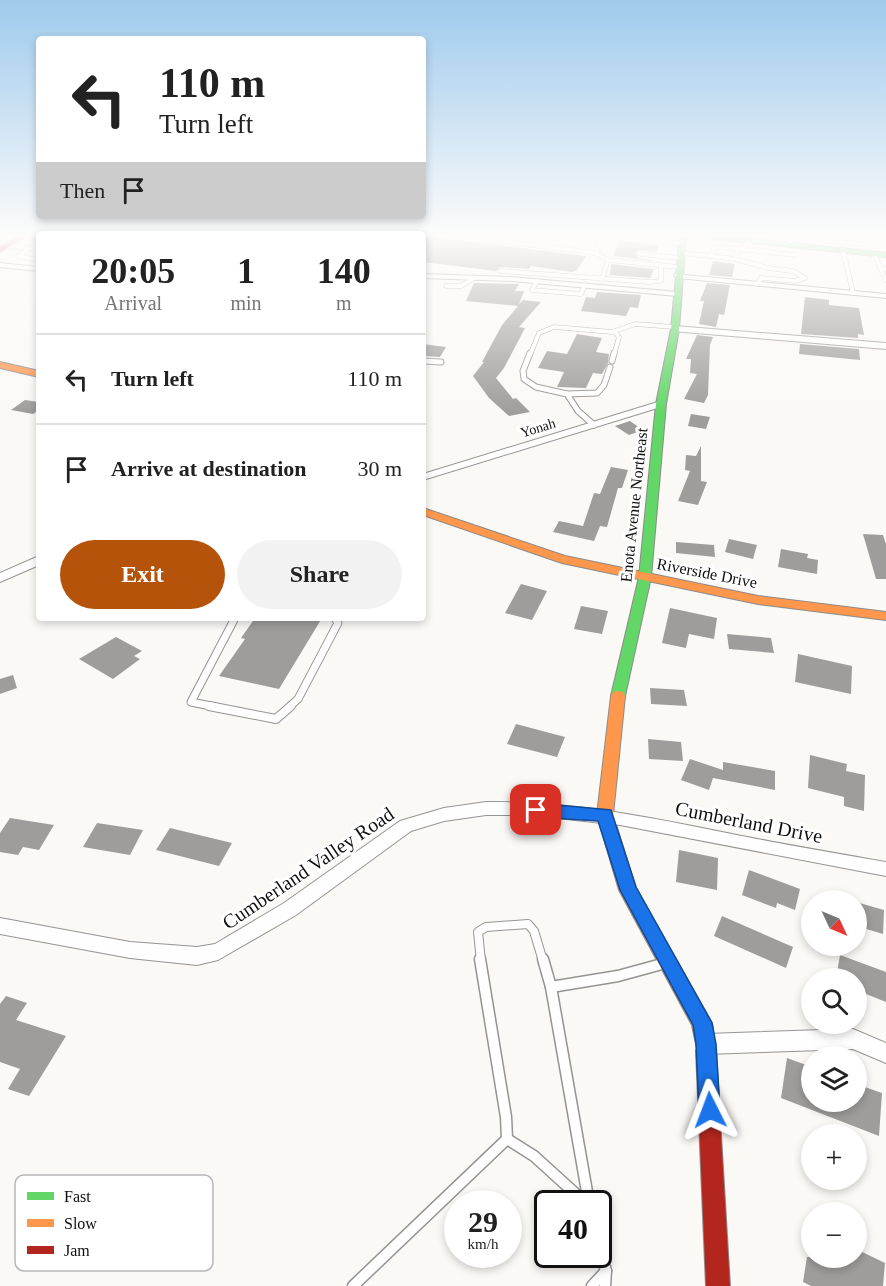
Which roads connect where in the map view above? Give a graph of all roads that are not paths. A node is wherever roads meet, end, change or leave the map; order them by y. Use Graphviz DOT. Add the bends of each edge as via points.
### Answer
graph roads {
  1 [pos="677,294"];
  2 [pos="864,294"];
  3 [pos="886,296"];
  4 [pos="675,328"];
  5 [pos="615,332"];
  6 [pos="886,346"];
  7 [pos="426,361"];
  8 [pos="612,361"];
  9 [pos="441,362"];
  10 [pos="0,366"];
  11 [pos="610,367"];
  12 [pos="36,373"];
  13 [pos="567,394"];
  14 [pos="661,404"];
  15 [pos="594,425"];
  16 [pos="426,476"];
  17 [pos="426,512"];
  18 [pos="36,561"];
  19 [pos="645,577"];
  20 [pos="0,578"];
  21 [pos="886,616"];
  22 [pos="233,621"];
  23 [pos="337,621"];
  24 [pos="605,815"];
  25 [pos="886,868"];
  26 [pos="0,926"];
  27 [pos="668,963"];
  28 [pos="551,987"];
  29 [pos="706,1044"];
  30 [pos="886,1053"];
  31 [pos="507,1139"];
  32 [pos="571,1190"];
  33 [pos="587,1190"];
  34 [pos="605,1268"];
  35 [pos="606,1271"];
  36 [pos="353,1286"];
  37 [pos="592,1286"];
  38 [pos="605,1286"];
  39 [pos="718,1286"];
  1 -- 4 [label="main road, Enota Avenue Northeast"];
  2 -- 3 [label="street"];
  4 -- 5 [label="lane" via="631,324"];
  4 -- 6 [label="street"];
  4 -- 14 [label="main road, Enota Avenue Northeast"];
  5 -- 8 [label="lane" via="619,337"];
  5 -- 13 [label="lane" via="555,326 539,333 523,371 524,379 536,387"];
  7 -- 9 [label="lane"];
  10 -- 12 [label="main road"];
  11 -- 13 [label="lane" via="605,388 599,392"];
  13 -- 15 [label="lane"];
  14 -- 15 [label="street, Yonah"];
  14 -- 19 [label="main road, Enota Avenue Northeast"];
  15 -- 16 [label="street, Yonah"];
  17 -- 19 [label="main road, Riverside Drive" via="521,547"];
  18 -- 20 [label="street"];
  19 -- 21 [label="main road, Riverside Drive" via="758,600"];
  19 -- 24 [label="main road, Enota Avenue Northeast" via="616,703"];
  22 -- 23 [label="lane" via="191,702 276,720 298,699"];
  24 -- 25 [label="street, Cumberland Drive"];
  24 -- 26 [label="street, Cumberland Valley Road" via="512,808 463,810 426,818 406,826 290,909 218,952 197,956 130,950"];
  24 -- 27 [label="main road" via="628,890"];
  27 -- 28 [label="lane"];
  27 -- 29 [label="main road" via="702,1023"];
  28 -- 31 [label="lane" via="534,931 528,924 486,927 478,932"];
  28 -- 33 [label="lane"];
  29 -- 30 [label="street" via="853,1039"];
  29 -- 39 [label="main road"];
  31 -- 32 [label="lane" via="534,1156"];
  31 -- 36 [label="lane"];
  34 -- 35 [label="lane"];
  35 -- 37 [label="lane"];
  35 -- 38 [label="lane"];
}
